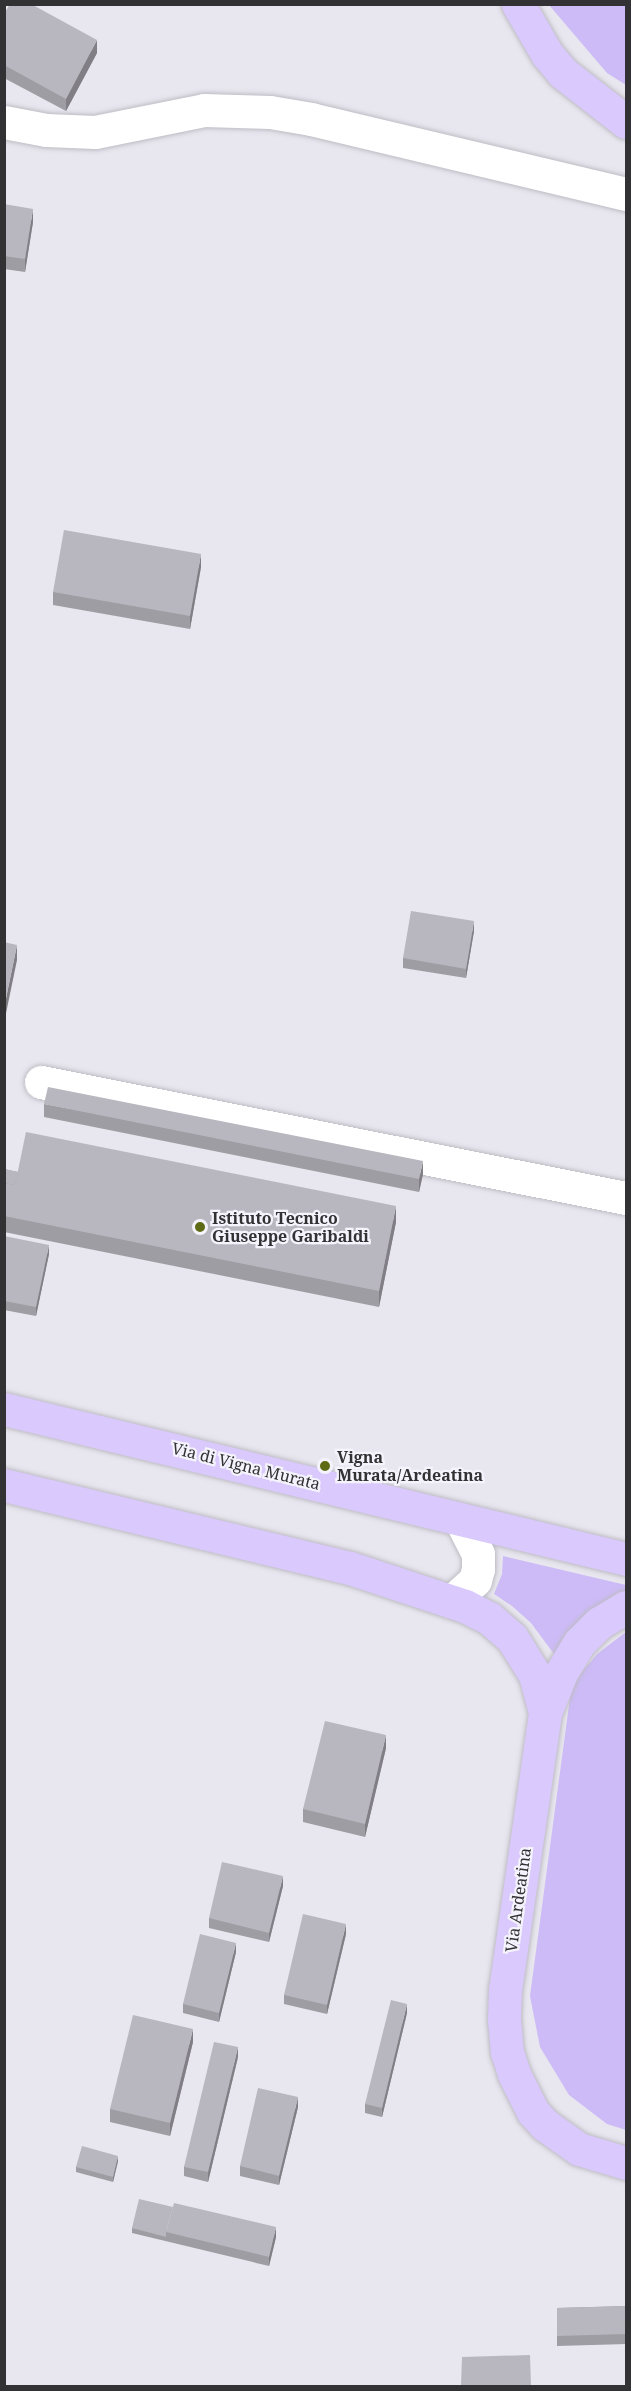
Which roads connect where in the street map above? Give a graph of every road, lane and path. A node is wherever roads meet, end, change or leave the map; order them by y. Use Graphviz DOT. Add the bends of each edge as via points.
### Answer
graph roads {
  1 [pos="518,4"];
  2 [pos="4,122"];
  3 [pos="627,122"];
  4 [pos="627,194"];
  5 [pos="41,1082"];
  6 [pos="627,1198"];
  7 [pos="4,1409"];
  8 [pos="4,1485"];
  9 [pos="461,1520"];
  10 [pos="627,1559"];
  11 [pos="465,1607"];
  12 [pos="627,1607"];
  13 [pos="545,1713"];
  14 [pos="627,2163"];
  1 -- 3 [label="main road" via="547,54 563,73"];
  2 -- 4 [label="street" via="46,130 95,132 204,110 270,112"];
  5 -- 6 [label="street"];
  7 -- 9 [label="main road, Via di Vigna Murata"];
  8 -- 11 [label="main road" via="350,1568"];
  9 -- 10 [label="main road, Via di Vigna Murata"];
  9 -- 11 [label="street" via="478,1554 478,1569"];
  11 -- 13 [label="main road" via="505,1631 524,1655 535,1675"];
  12 -- 13 [label="main road, Via Ardeatina" via="599,1623 579,1643 561,1673"];
  13 -- 14 [label="main road, Via Ardeatina" via="505,1989 507,2052 523,2094 545,2126 579,2149"];
}
